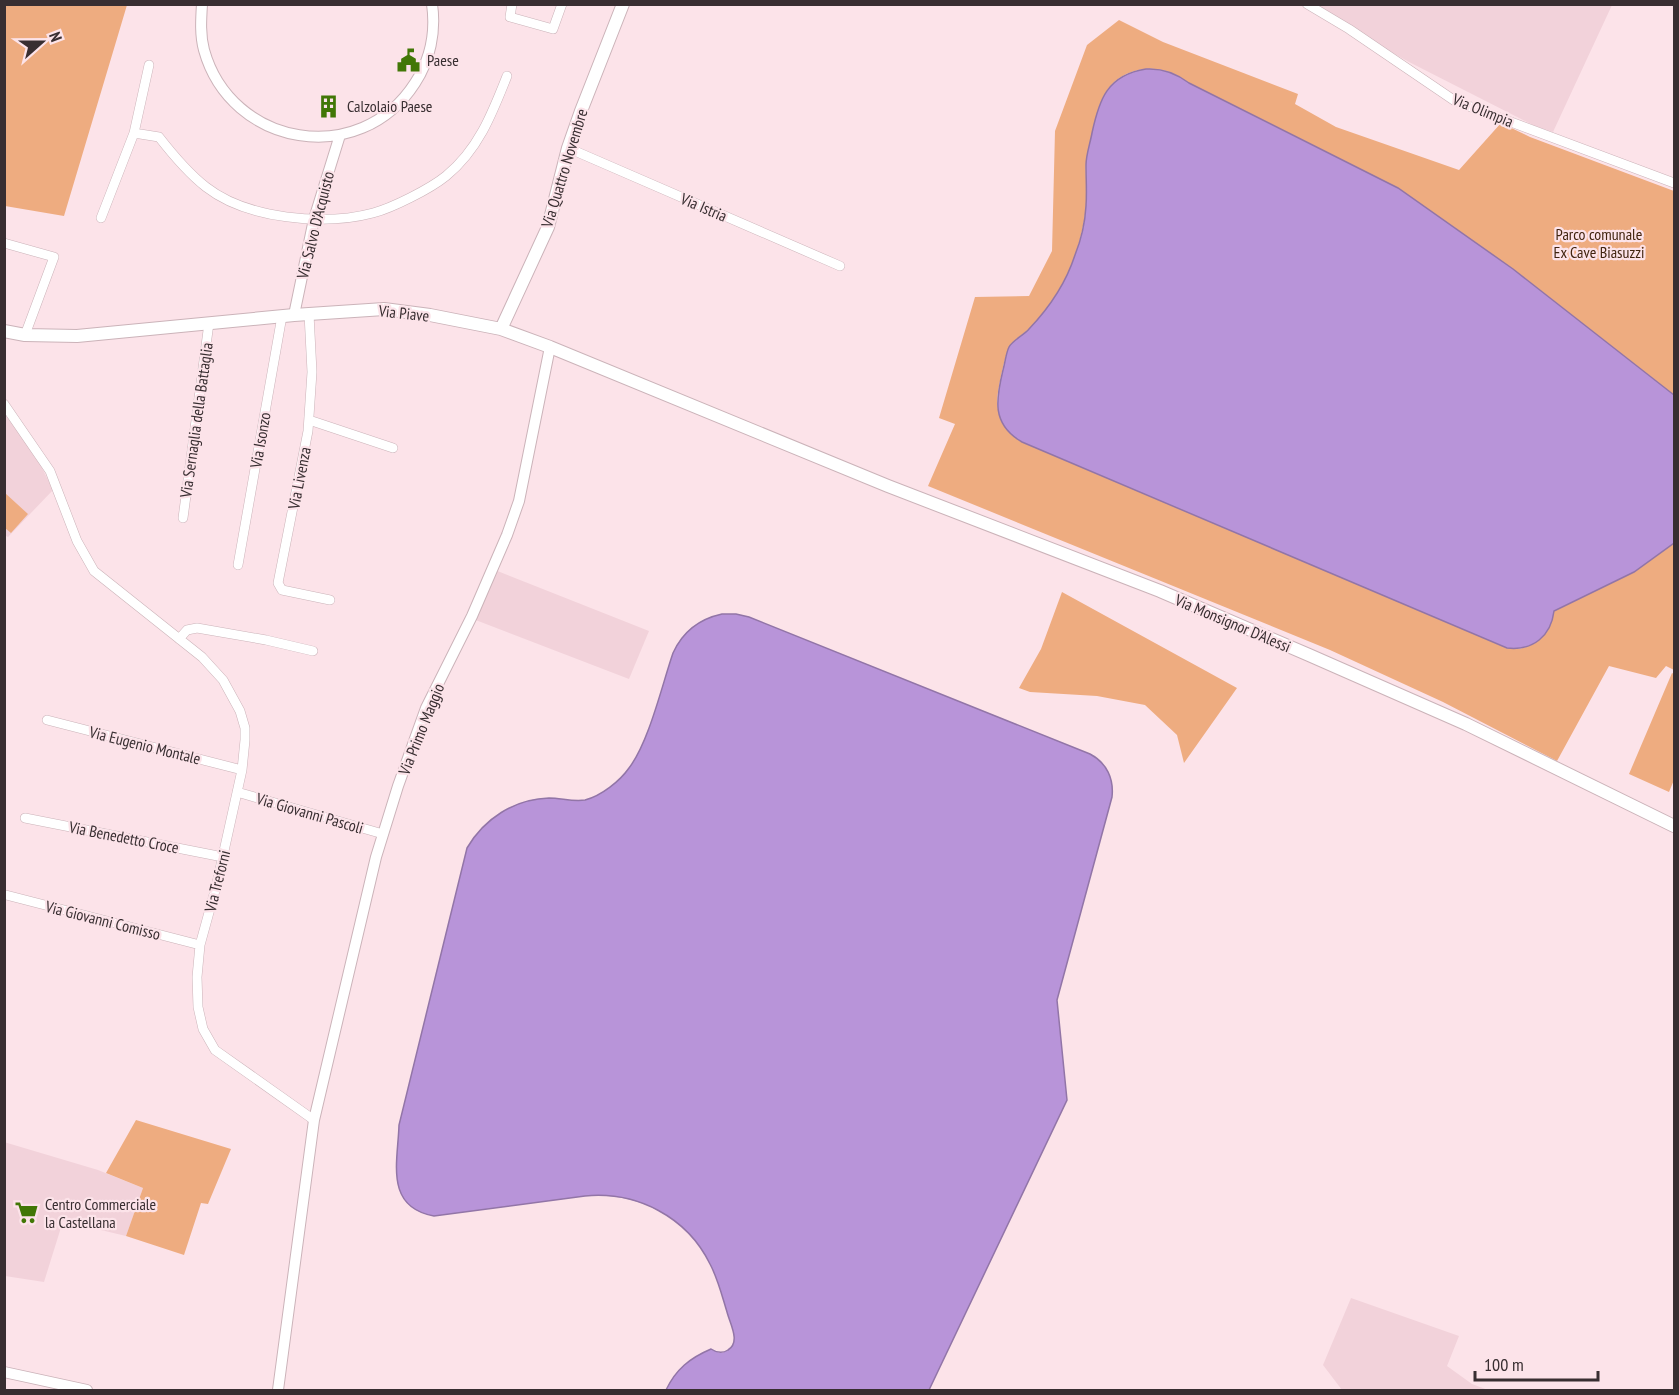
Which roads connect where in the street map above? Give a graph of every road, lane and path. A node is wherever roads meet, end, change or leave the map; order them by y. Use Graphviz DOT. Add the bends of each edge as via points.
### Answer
graph roads {
  1 [pos="202,4"];
  2 [pos="432,4"];
  3 [pos="512,4"];
  4 [pos="562,4"];
  5 [pos="623,4"];
  6 [pos="1307,4"];
  7 [pos="149,65"];
  8 [pos="507,76"];
  9 [pos="134,133"];
  10 [pos="340,135"];
  11 [pos="568,148"];
  12 [pos="1674,183"];
  13 [pos="100,218"];
  14 [pos="314,219"];
  15 [pos="4,243"];
  16 [pos="840,266"];
  17 [pos="309,314"];
  18 [pos="288,315"];
  19 [pos="209,323"];
  20 [pos="501,330"];
  21 [pos="4,331"];
  22 [pos="25,335"];
  23 [pos="550,347"];
  24 [pos="4,404"];
  25 [pos="309,420"];
  26 [pos="782,443"];
  27 [pos="393,448"];
  28 [pos="183,518"];
  29 [pos="238,565"];
  30 [pos="330,600"];
  31 [pos="179,639"];
  32 [pos="313,651"];
  33 [pos="47,720"];
  34 [pos="243,770"];
  35 [pos="237,792"];
  36 [pos="25,818"];
  37 [pos="1674,826"];
  38 [pos="383,834"];
  39 [pos="223,856"];
  40 [pos="6,895"];
  41 [pos="200,945"];
  42 [pos="314,1120"];
  43 [pos="4,1372"];
  44 [pos="67,1388"];
  45 [pos="87,1390"];
  46 [pos="278,1390"];
  1 -- 10 [label="street" via="204,49 213,73 244,112 266,126 290,134 315,138"];
  2 -- 10 [label="street" via="429,56 410,92 379,120"];
  3 -- 4 [label="street" via="510,17 553,29"];
  5 -- 11 [label="main road, Via Quattro Novembre"];
  6 -- 12 [label="street, Via Olimpia" via="1455,101"];
  7 -- 9 [label="street"];
  8 -- 14 [label="street" via="477,143 446,177 374,213"];
  9 -- 13 [label="street"];
  9 -- 14 [label="street" via="159,137 179,163 207,188 242,207"];
  10 -- 14 [label="street, Via Salvo D'Acquisto"];
  11 -- 16 [label="street, Via Istria"];
  11 -- 20 [label="main road, Via Quattro Novembre" via="548,227"];
  14 -- 18 [label="street, Via Salvo D'Acquisto"];
  15 -- 22 [label="street" via="54,257"];
  17 -- 18 [label="main road, Via Piave"];
  17 -- 20 [label="main road, Via Piave" via="384,309"];
  17 -- 25 [label="street, Via Livenza"];
  18 -- 19 [label="main road, Via Piave"];
  18 -- 29 [label="street, Via Isonzo"];
  19 -- 22 [label="main road, Via Piave" via="77,336"];
  19 -- 28 [label="street, Via Sernaglia della Battaglia"];
  20 -- 23 [label="main road, Via Piave"];
  21 -- 22 [label="main road, Via Piave"];
  23 -- 26 [label="main road, Via Piave"];
  23 -- 38 [label="street, Via Primo Maggio" via="519,501 472,616 426,708"];
  24 -- 31 [label="street, Via Treforni" via="50,471 77,541 94,570"];
  25 -- 27 [label="street"];
  25 -- 30 [label="street, Via Livenza" via="278,584 282,590"];
  26 -- 37 [label="main road, Via Monsignor D'Alessi" via="1160,591 1466,724"];
  31 -- 32 [label="street" via="187,630 197,628"];
  31 -- 34 [label="street, Via Treforni" via="212,667 233,695 245,728"];
  33 -- 34 [label="street, Via Eugenio Montale"];
  34 -- 35 [label="street, Via Treforni"];
  35 -- 38 [label="street, Via Giovanni Pascoli"];
  35 -- 39 [label="street, Via Treforni"];
  36 -- 39 [label="street, Via Benedetto Croce"];
  38 -- 42 [label="street, Via Primo Maggio"];
  39 -- 41 [label="street, Via Treforni"];
  40 -- 41 [label="street, Via Giovanni Comisso"];
  41 -- 42 [label="street, Via Treforni" via="198,1007 209,1042 223,1058"];
  42 -- 46 [label="street"];
  43 -- 44 [label="street"];
  44 -- 45 [label="street"];
}
